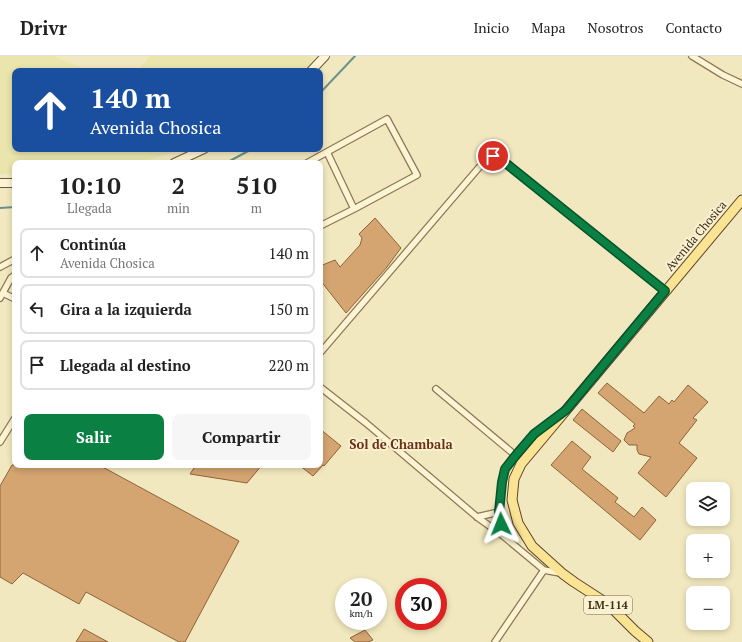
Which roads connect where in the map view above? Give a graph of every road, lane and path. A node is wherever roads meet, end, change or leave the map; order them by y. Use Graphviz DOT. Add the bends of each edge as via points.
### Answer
graph roads {
  1 [pos="325,56"];
  2 [pos="692,56"];
  3 [pos="314,68"];
  4 [pos="742,84"];
  5 [pos="198,152"];
  6 [pos="327,152"];
  7 [pos="180,160"];
  8 [pos="312,160"];
  9 [pos="0,183"];
  10 [pos="12,183"];
  11 [pos="742,200"];
  12 [pos="354,209"];
  13 [pos="323,224"];
  14 [pos="12,261"];
  15 [pos="0,267"];
  16 [pos="12,277"];
  17 [pos="665,291"];
  18 [pos="1,296"];
  19 [pos="12,298"];
  20 [pos="323,350"];
  21 [pos="323,389"];
  22 [pos="436,389"];
  23 [pos="566,410"];
  24 [pos="12,423"];
  25 [pos="0,442"];
  26 [pos="516,455"];
  27 [pos="499,512"];
  28 [pos="477,517"];
  29 [pos="502,535"];
  30 [pos="544,570"];
  31 [pos="563,574"];
  32 [pos="496,642"];
  33 [pos="648,642"];
  1 -- 3 [label="main road"];
  2 -- 4 [label="street"];
  5 -- 7 [label="main road"];
  6 -- 8 [label="street"];
  6 -- 12 [label="street"];
  6 -- 12 [label="street" via="387,119 417,175"];
  9 -- 10 [label="main road"];
  11 -- 17 [label="main road, Avenida Chosica / LM-114"];
  12 -- 13 [label="street"];
  14 -- 15 [label="street"];
  16 -- 18 [label="street"];
  17 -- 20 [label="street" via="498,157 493,156 488,157"];
  17 -- 23 [label="main road, Avenida Chosica / LM-114"];
  18 -- 19 [label="street"];
  21 -- 28 [label="street"];
  22 -- 26 [label="street"];
  23 -- 26 [label="street" via="534,434"];
  23 -- 31 [label="main road, Avenida Chosica / LM-114" via="521,464 514,479 512,500 518,523 532,546"];
  24 -- 25 [label="street"];
  26 -- 27 [label="street" via="505,469"];
  27 -- 28 [label="street"];
  27 -- 29 [label="street"];
  28 -- 29 [label="street"];
  29 -- 30 [label="street"];
  30 -- 31 [label="street"];
  30 -- 32 [label="street"];
  31 -- 33 [label="main road, LM-114" via="608,604"];
}
